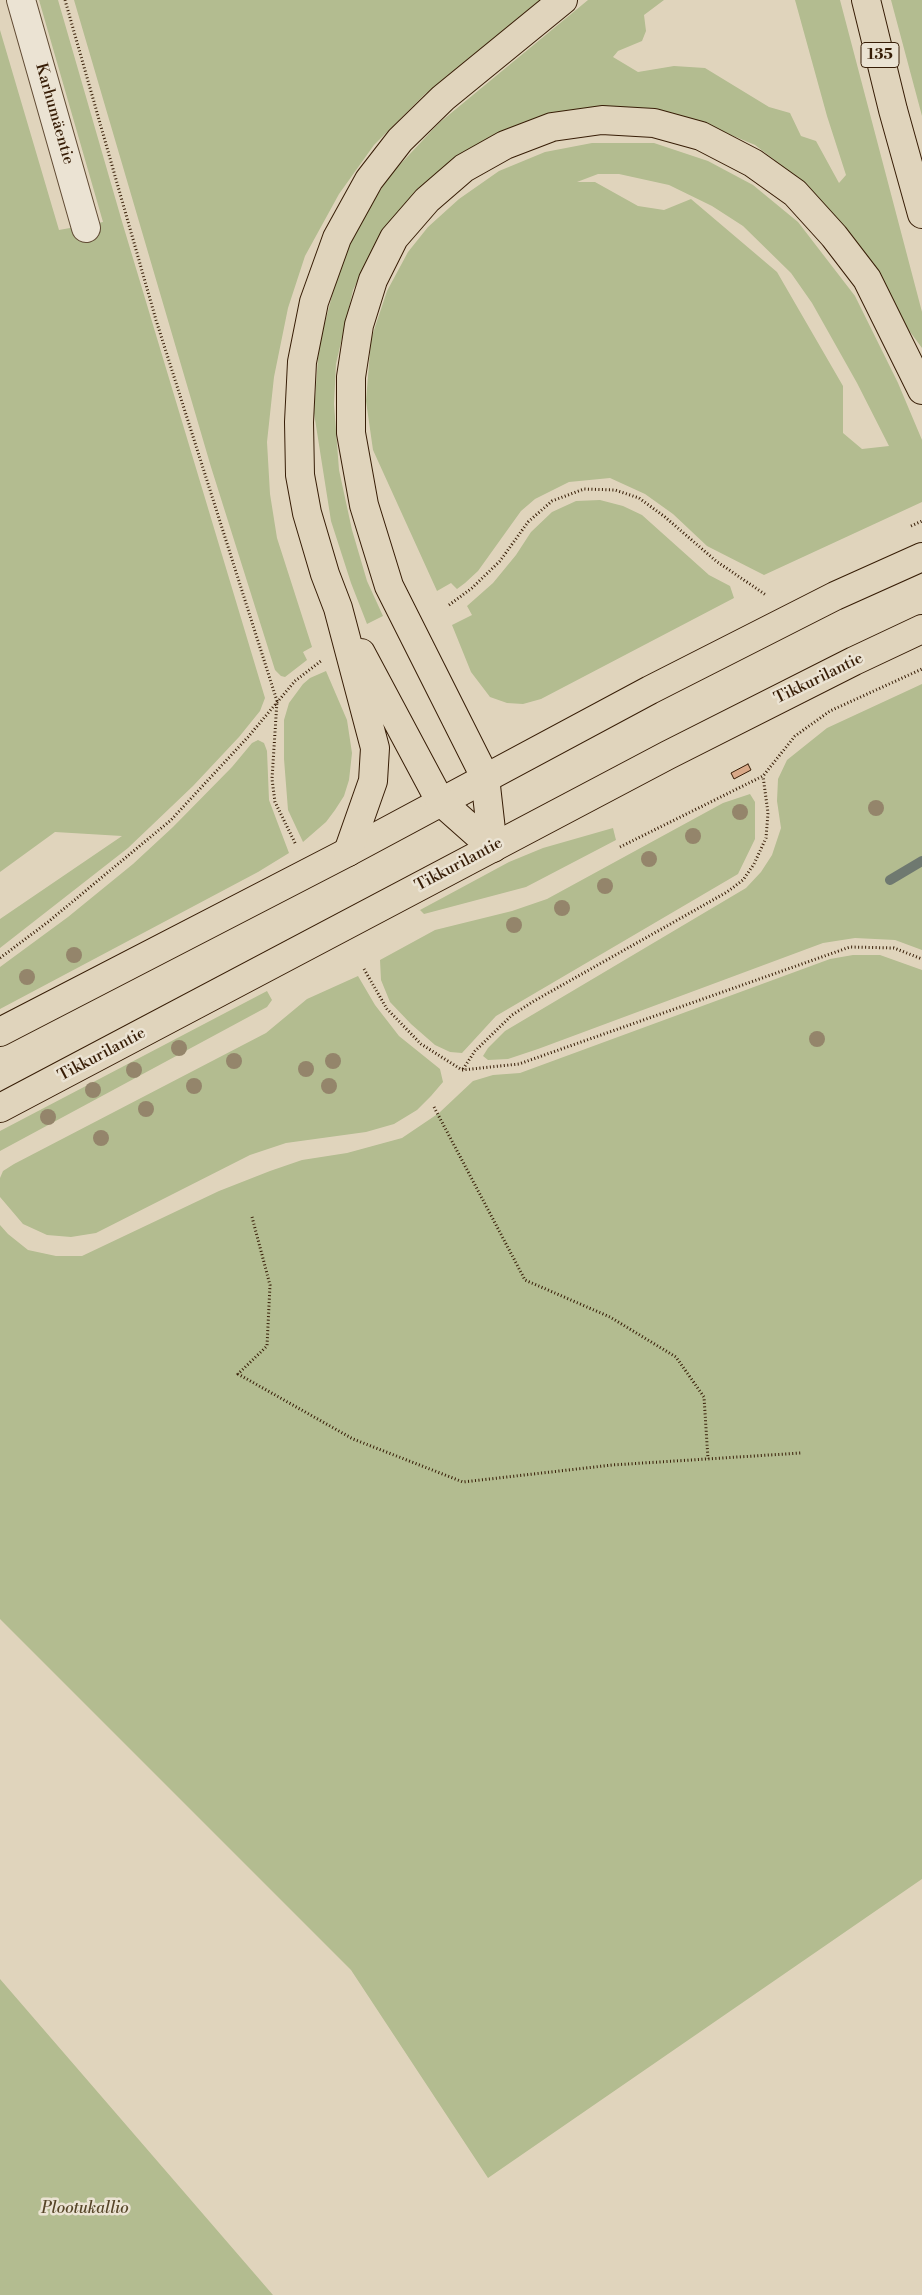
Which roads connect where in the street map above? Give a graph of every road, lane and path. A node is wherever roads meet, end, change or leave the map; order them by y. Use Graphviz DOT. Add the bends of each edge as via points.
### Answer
graph roads {
  1 [pos="21,0"];
  2 [pos="65,0"];
  3 [pos="563,0"];
  4 [pos="866,0"];
  5 [pos="922,214"];
  6 [pos="86,228"];
  7 [pos="922,390"];
  8 [pos="922,557"];
  9 [pos="768,596"];
  10 [pos="449,605"];
  11 [pos="338,608"];
  12 [pos="922,629"];
  13 [pos="323,659"];
  14 [pos="922,669"];
  15 [pos="277,701"];
  16 [pos="763,776"];
  17 [pos="485,777"];
  18 [pos="440,801"];
  19 [pos="297,847"];
  20 [pos="620,847"];
  21 [pos="493,848"];
  22 [pos="348,852"];
  23 [pos="0,958"];
  24 [pos="922,960"];
  25 [pos="364,969"];
  26 [pos="0,1032"];
  27 [pos="462,1070"];
  28 [pos="434,1107"];
  29 [pos="0,1108"];
  30 [pos="252,1217"];
  31 [pos="801,1453"];
  32 [pos="708,1459"];
  1 -- 6 [label="street, Karhumäentie"];
  2 -- 15 [label="path" via="156,320"];
  3 -- 11 [label="main road" via="443,98 400,140 370,180 337,238 312,311 302,362 299,422 300,475 307,512"];
  4 -- 5 [label="main road, 135"];
  7 -- 17 [label="main road" via="867,278 834,236 795,193 753,163 701,136 654,123 602,120 552,127 505,145 464,168 427,200 394,238 373,280 359,324 351,377 351,433 364,505 390,586"];
  8 -- 17 [label="main road" via="836,596"];
  9 -- 10 [label="path" via="716,561 639,498 615,490 584,489 552,501 528,522 500,561"];
  11 -- 18 [label="main road"];
  11 -- 22 [label="main road" via="375,748 373,781"];
  12 -- 21 [label="main road, Tikkurilantie" via="668,755"];
  13 -- 15 [label="path"];
  14 -- 16 [label="path" via="830,711 795,736"];
  15 -- 19 [label="path" via="272,779 275,802"];
  15 -- 23 [label="path" via="171,820"];
  16 -- 20 [label="path"];
  16 -- 27 [label="path" via="768,813 766,838 742,880 727,892 512,1015 475,1051"];
  17 -- 18 [label="main road"];
  17 -- 21 [label="main road"];
  18 -- 21 [label="main road"];
  18 -- 22 [label="main road"];
  21 -- 29 [label="main road, Tikkurilantie"];
  22 -- 26 [label="main road"];
  24 -- 27 [label="path" via="894,948 850,947 519,1064"];
  25 -- 27 [label="path" via="387,1009 421,1044"];
  28 -- 32 [label="path" via="525,1280 610,1317 676,1357 704,1397"];
  30 -- 32 [label="path" via="270,1285 267,1346 238,1374 353,1439 463,1482"];
  31 -- 32 [label="path"];
}
